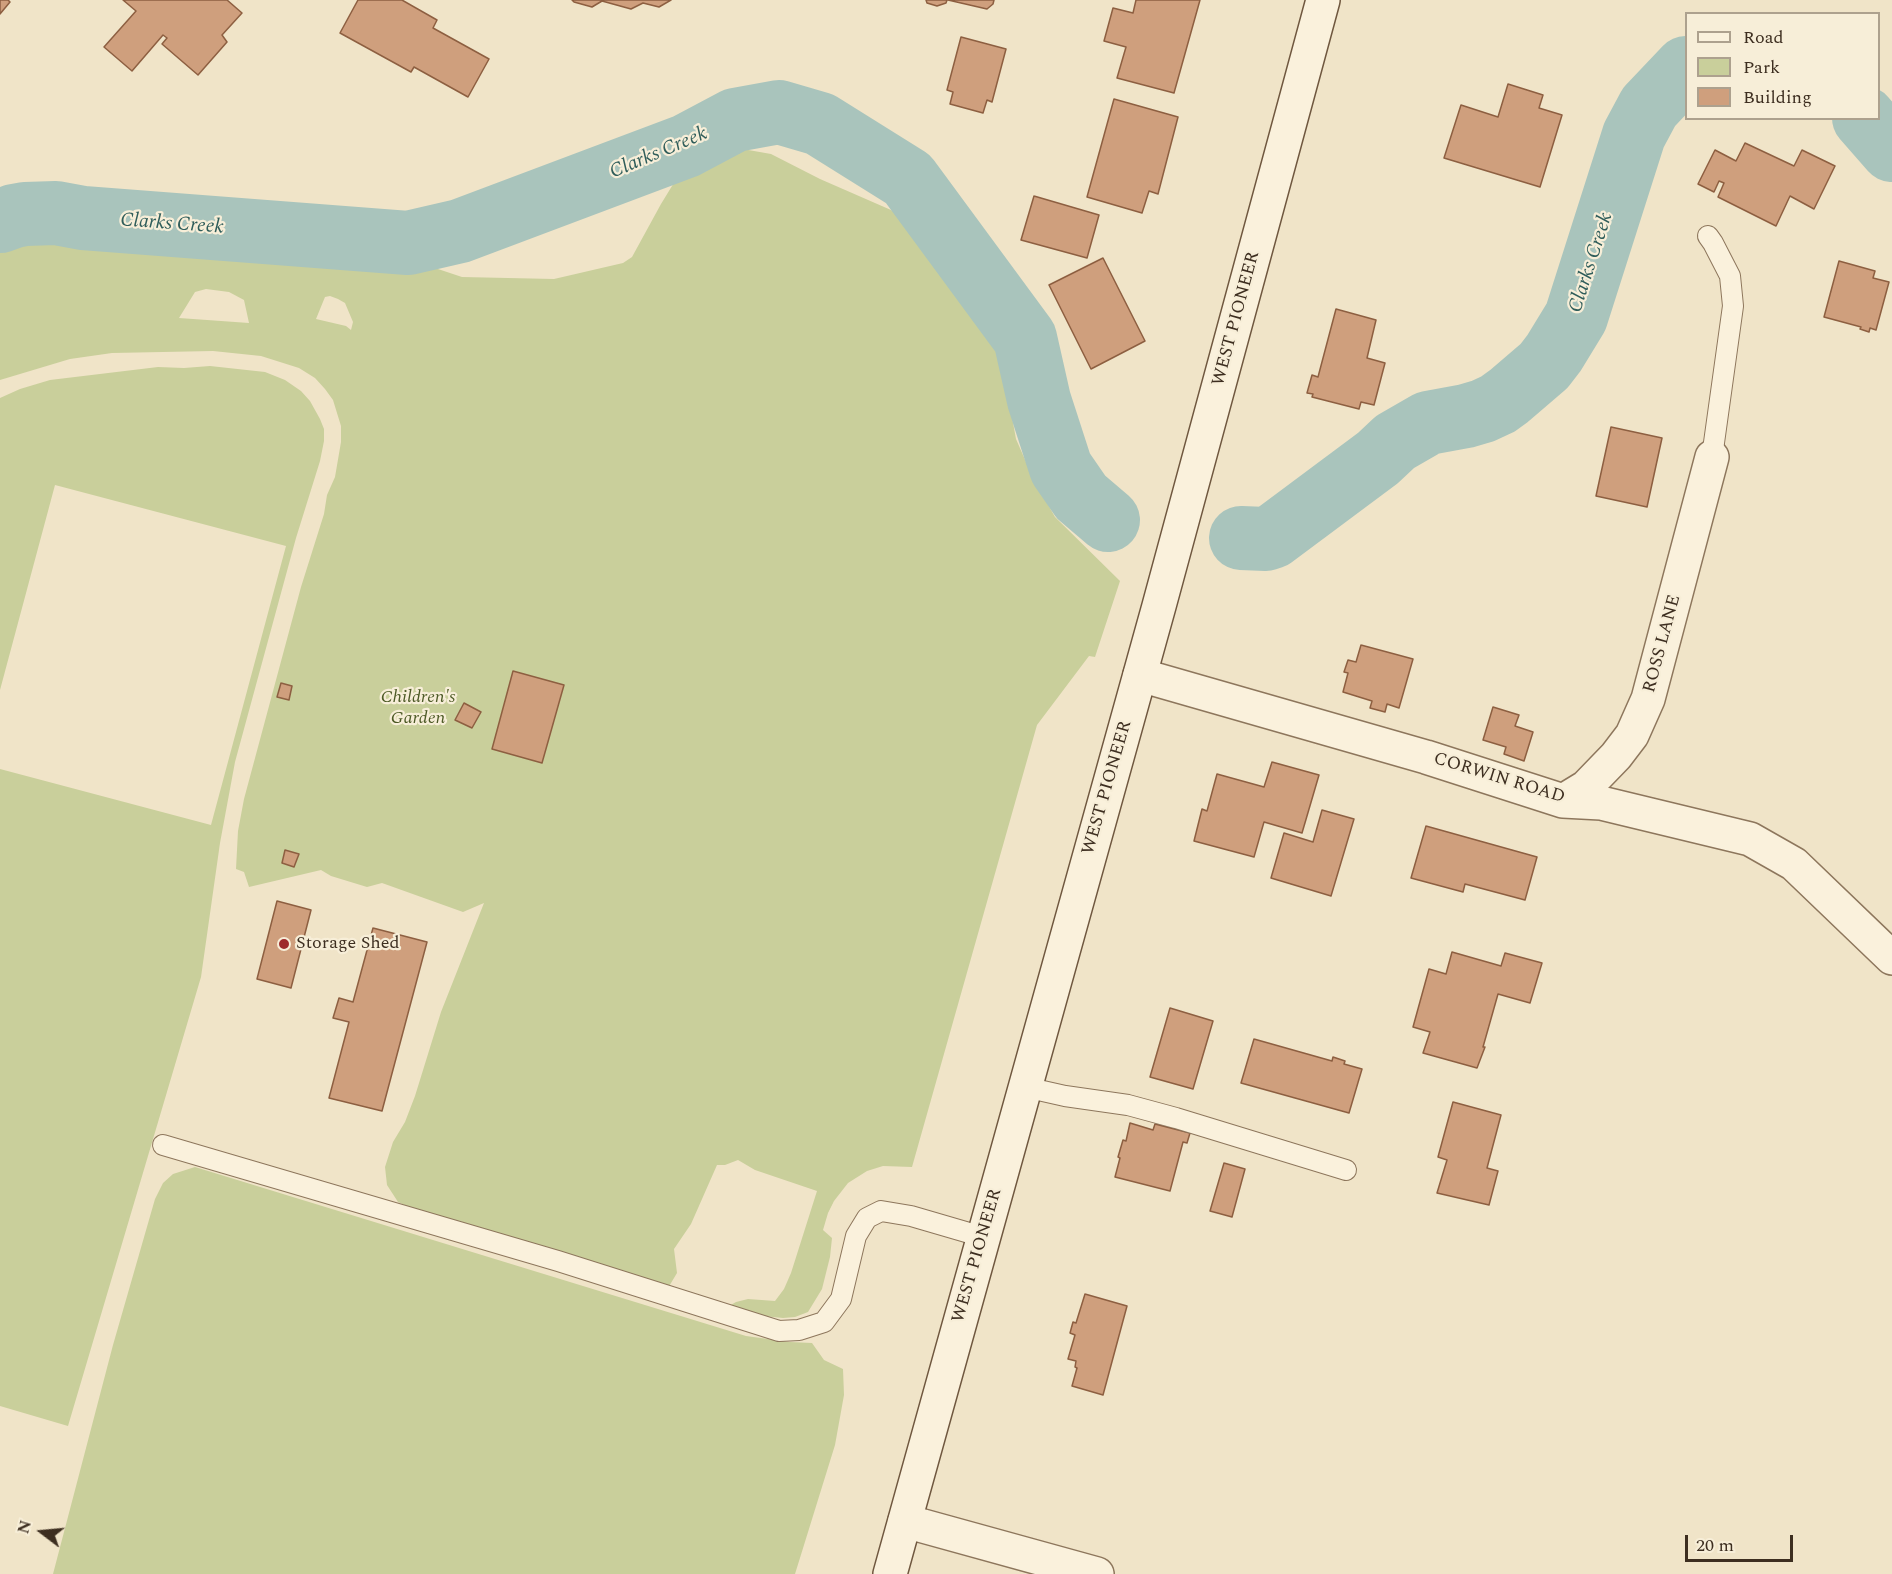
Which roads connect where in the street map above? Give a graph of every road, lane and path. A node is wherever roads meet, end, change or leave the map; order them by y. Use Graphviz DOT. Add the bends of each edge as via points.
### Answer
graph roads {
  1 [pos="1323,0"];
  2 [pos="1708,236"];
  3 [pos="1712,457"];
  4 [pos="1140,675"];
  5 [pos="1563,801"];
  6 [pos="1892,958"];
  7 [pos="1025,1087"];
  8 [pos="163,1145"];
  9 [pos="1346,1170"];
  10 [pos="983,1237"];
  11 [pos="905,1521"];
  12 [pos="890,1574"];
  13 [pos="1097,1574"];
  1 -- 4 [label="main road, WEST PIONEER"];
  2 -- 3 [label="lane" via="1730,276 1733,306"];
  3 -- 5 [label="main road, ROSS LANE" via="1644,708 1632,735 1616,756 1586,787"];
  4 -- 5 [label="main road, CORWIN ROAD" via="1426,757"];
  4 -- 7 [label="main road, WEST PIONEER"];
  5 -- 6 [label="main road, CORWIN ROAD" via="1601,803 1750,839 1794,864"];
  7 -- 9 [label="lane" via="1128,1105"];
  7 -- 10 [label="main road, WEST PIONEER"];
  8 -- 10 [label="lane" via="558,1261 779,1331 824,1322 841,1299 856,1236 867,1218 881,1211"];
  10 -- 11 [label="main road, WEST PIONEER"];
  11 -- 12 [label="main road, WEST PIONEER"];
  11 -- 13 [label="main road"];
}
